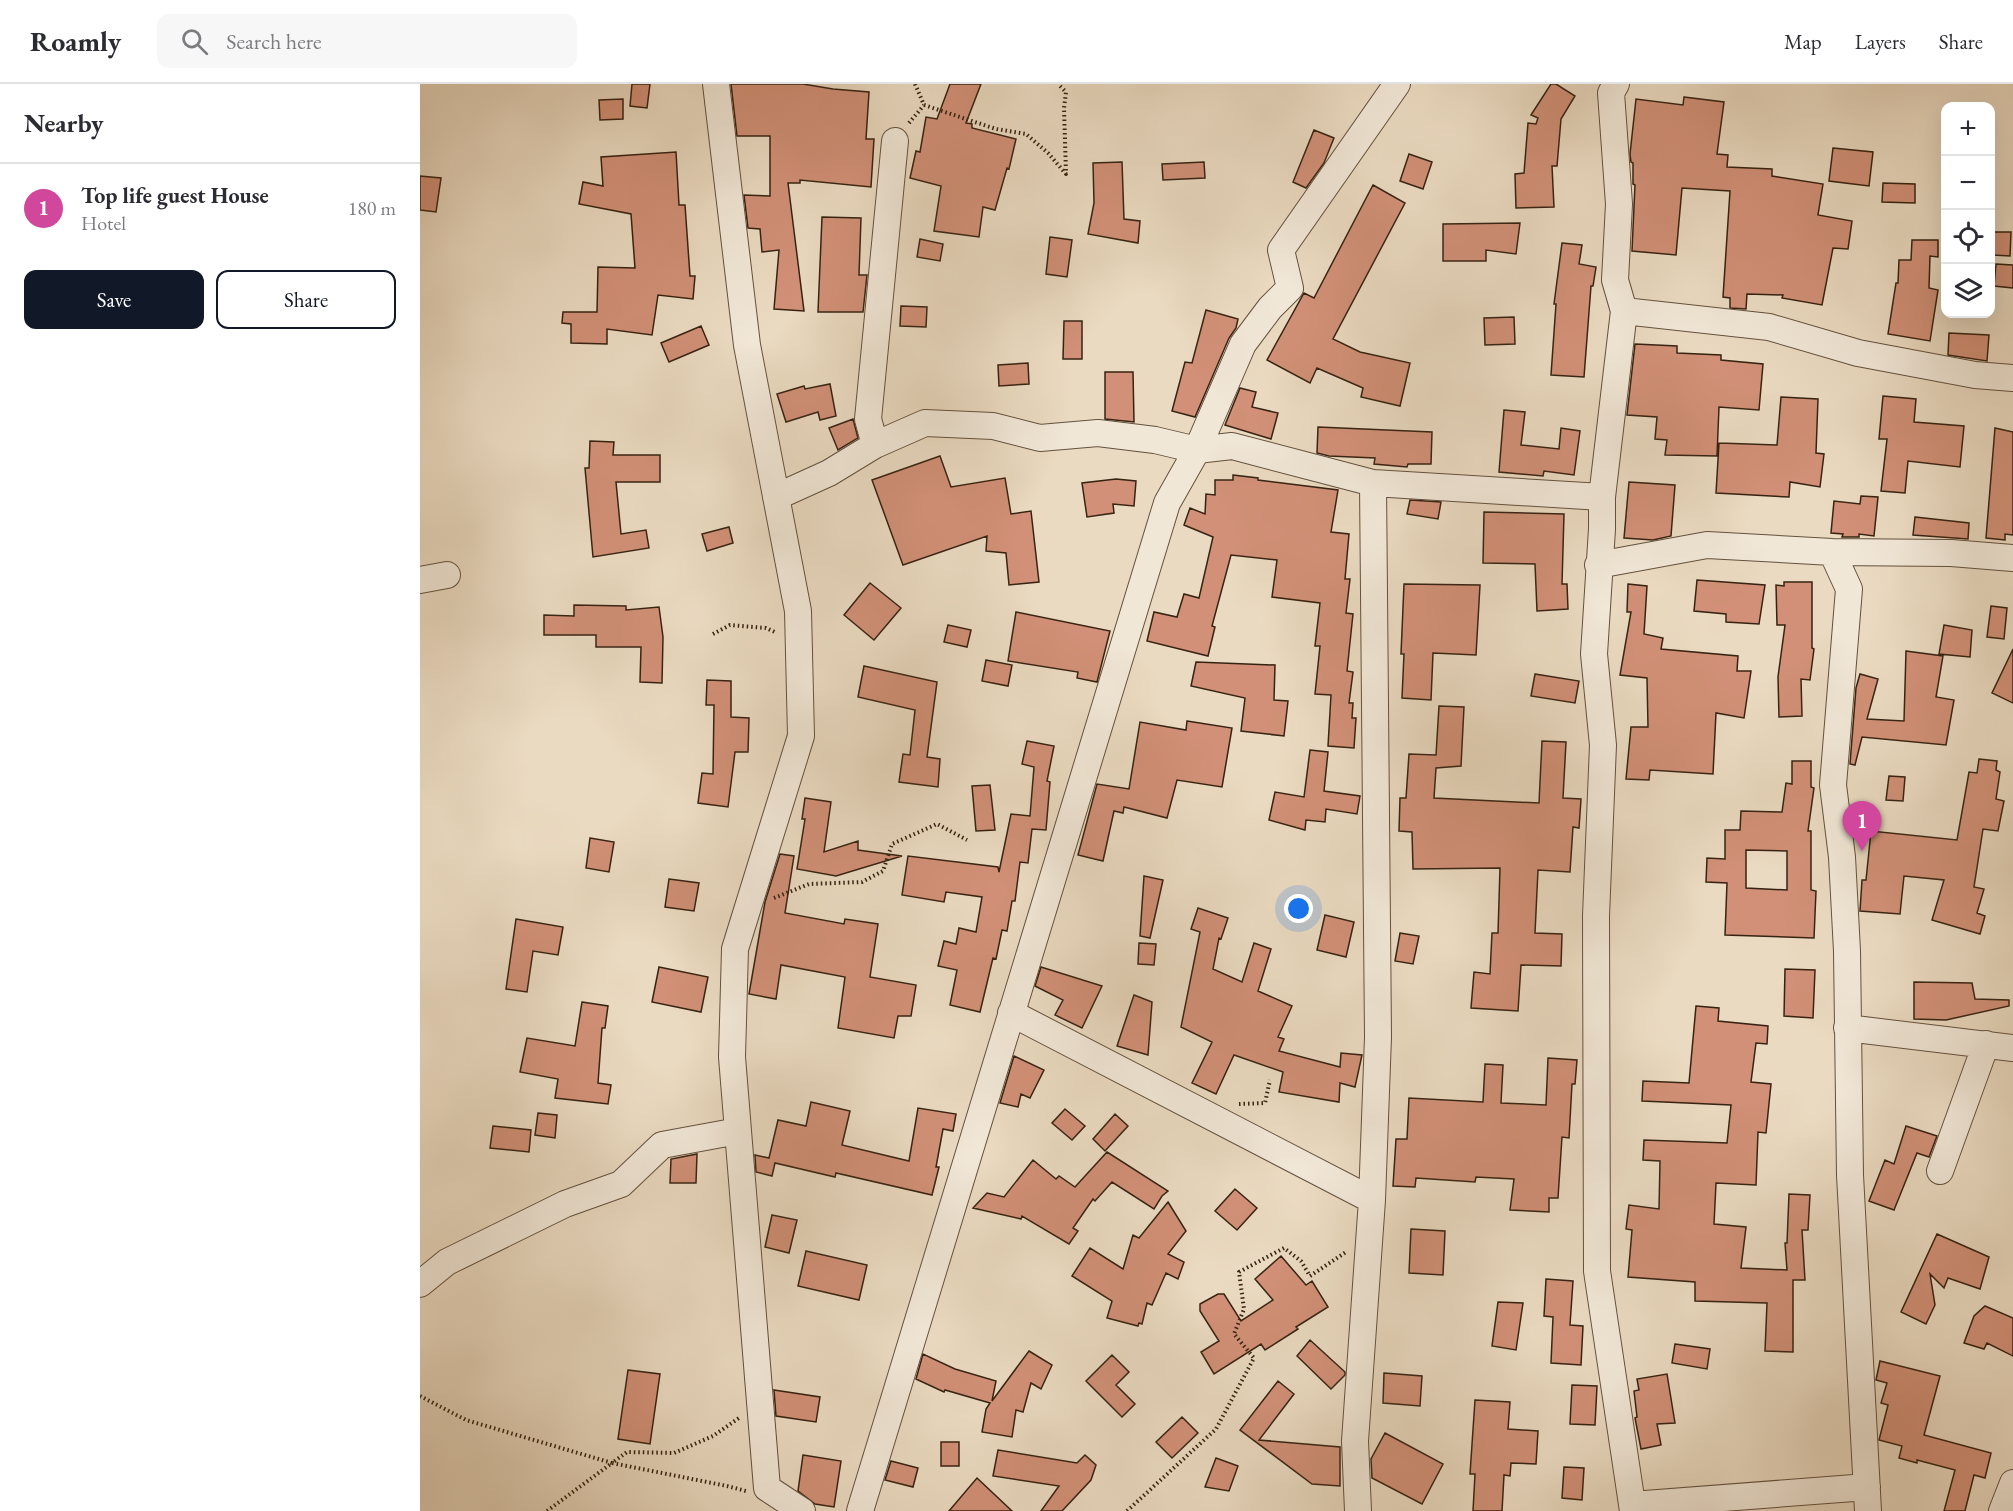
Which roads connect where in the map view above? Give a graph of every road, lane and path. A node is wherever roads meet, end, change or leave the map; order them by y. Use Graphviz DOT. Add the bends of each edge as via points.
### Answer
graph roads {
  1 [pos="716,84"];
  2 [pos="915,84"];
  3 [pos="1058,84"];
  4 [pos="1397,84"];
  5 [pos="1616,84"];
  6 [pos="895,141"];
  7 [pos="1624,311"];
  8 [pos="2013,378"];
  9 [pos="875,445"];
  10 [pos="1197,450"];
  11 [pos="1373,483"];
  12 [pos="776,497"];
  13 [pos="1602,497"];
  14 [pos="1832,552"];
  15 [pos="2013,558"];
  16 [pos="1598,565"];
  17 [pos="447,574"];
  18 [pos="420,580"];
  19 [pos="713,634"];
  20 [pos="799,643"];
  21 [pos="967,840"];
  22 [pos="747,907"];
  23 [pos="1011,1013"];
  24 [pos="1847,1028"];
  25 [pos="1986,1044"];
  26 [pos="2013,1048"];
  27 [pos="1270,1080"];
  28 [pos="1211,1117"];
  29 [pos="738,1131"];
  30 [pos="1940,1171"];
  31 [pos="1372,1200"];
  32 [pos="1369,1237"];
  33 [pos="420,1284"];
  34 [pos="420,1396"];
  35 [pos="760,1404"];
  36 [pos="612,1463"];
  37 [pos="2013,1483"];
  38 [pos="749,1492"];
  39 [pos="1868,1499"];
  40 [pos="1633,1508"];
  41 [pos="547,1511"];
  42 [pos="802,1511"];
  43 [pos="860,1511"];
  44 [pos="1127,1511"];
  45 [pos="1359,1511"];
  46 [pos="2002,1511"];
  1 -- 12 [label="street" via="747,345"];
  2 -- 3 [label="path" via="924,105 996,129 1026,134 1066,174 1066,92"];
  4 -- 10 [label="street" via="1281,250 1290,288 1269,308 1243,345"];
  5 -- 7 [label="street" via="1611,93 1620,204 1616,280"];
  6 -- 9 [label="street" via="868,420"];
  7 -- 8 [label="street" via="1769,327 1858,354"];
  7 -- 13 [label="street"];
  9 -- 10 [label="street" via="925,423 993,426 1041,438 1098,434 1155,440"];
  9 -- 12 [label="street" via="829,473"];
  10 -- 11 [label="street" via="1232,446"];
  10 -- 23 [label="street" via="1167,503"];
  11 -- 13 [label="street"];
  11 -- 31 [label="street" via="1378,1037"];
  12 -- 20 [label="street" via="798,611"];
  13 -- 16 [label="street"];
  14 -- 15 [label="street"];
  14 -- 16 [label="street" via="1707,544"];
  14 -- 24 [label="street" via="1849,589 1833,785 1842,858"];
  16 -- 40 [label="street" via="1594,654 1604,745 1596,916 1597,1271"];
  17 -- 18 [label="street"];
  19 -- 20 [label="path" via="730,625 766,628"];
  20 -- 22 [label="street" via="801,736"];
  21 -- 22 [label="path" via="937,824 892,844 883,871 862,882 810,884"];
  22 -- 29 [label="street" via="735,949 732,1057"];
  23 -- 28 [label="street"];
  23 -- 43 [label="street"];
  24 -- 25 [label="street"];
  24 -- 39 [label="street" via="1850,1175"];
  25 -- 26 [label="street"];
  25 -- 30 [label="street"];
  27 -- 28 [label="path" via="1265,1103 1237,1104"];
  28 -- 31 [label="street"];
  29 -- 33 [label="street" via="662,1145 621,1184 554,1209 447,1262"];
  29 -- 35 [label="street"];
  31 -- 32 [label="street"];
  32 -- 44 [label="path" via="1310,1276 1284,1248 1239,1272 1244,1308 1234,1334 1254,1358 1216,1429"];
  32 -- 45 [label="street" via="1355,1441"];
  34 -- 36 [label="path" via="466,1420"];
  35 -- 36 [label="path" via="713,1437 674,1453 627,1452"];
  35 -- 42 [label="street" via="767,1488"];
  36 -- 38 [label="path"];
  36 -- 41 [label="path"];
  37 -- 46 [label="street"];
  39 -- 40 [label="street"];
}
